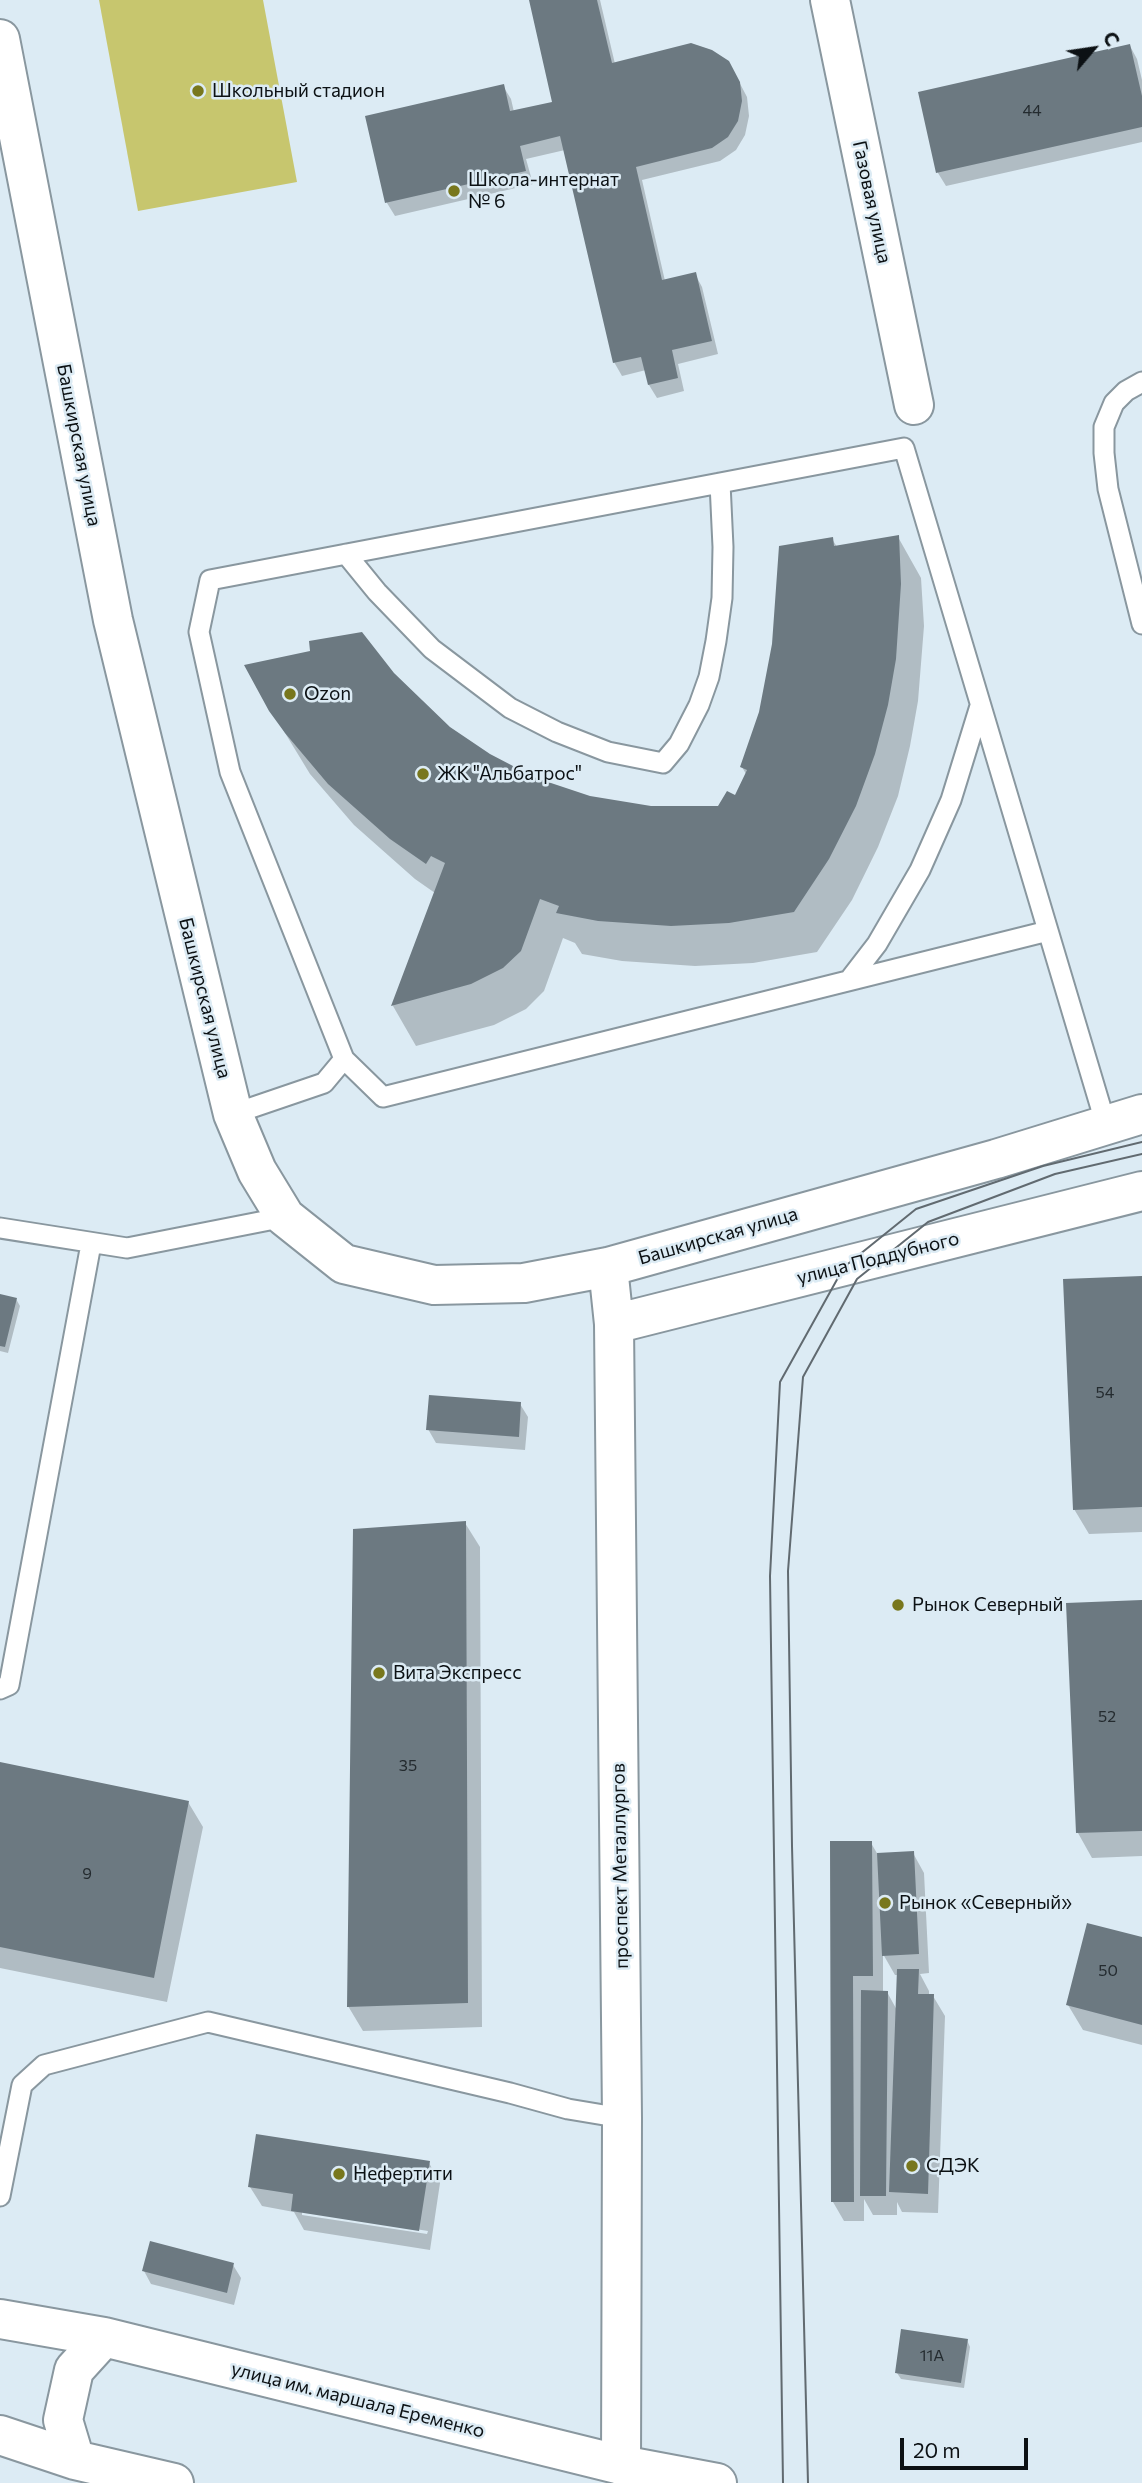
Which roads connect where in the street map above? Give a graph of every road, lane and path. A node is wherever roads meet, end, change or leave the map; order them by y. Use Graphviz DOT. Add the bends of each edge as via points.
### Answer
graph roads {
  1 [pos="831,0"];
  2 [pos="0,39"];
  3 [pos="4,80"];
  4 [pos="1142,382"];
  5 [pos="914,405"];
  6 [pos="720,483"];
  7 [pos="346,554"];
  8 [pos="1142,624"];
  9 [pos="980,705"];
  10 [pos="1048,931"];
  11 [pos="850,979"];
  12 [pos="344,1059"];
  13 [pos="233,1114"];
  14 [pos="1142,1114"];
  15 [pos="1106,1125"];
  16 [pos="1142,1191"];
  17 [pos="285,1217"];
  18 [pos="0,1228"];
  19 [pos="91,1244"];
  20 [pos="608,1267"];
  21 [pos="614,1324"];
  22 [pos="0,1689"];
  23 [pos="622,2118"];
  24 [pos="0,2196"];
  25 [pos="0,2319"];
  26 [pos="104,2337"];
  27 [pos="0,2435"];
  28 [pos="75,2459"];
  29 [pos="621,2465"];
  30 [pos="174,2483"];
  31 [pos="717,2483"];
  1 -- 5 [label="main road, Газовая улица"];
  2 -- 3 [label="main road, Башкирская улица"];
  3 -- 13 [label="main road, Башкирская улица" via="113,620"];
  4 -- 8 [label="lane" via="1114,403 1104,427 1104,453 1108,489"];
  6 -- 7 [label="lane"];
  6 -- 7 [label="lane" via="722,573 709,677 679,744 663,763 608,752 510,708 432,649"];
  6 -- 9 [label="lane" via="904,448"];
  7 -- 12 [label="lane" via="210,580 199,632 230,772"];
  9 -- 10 [label="lane"];
  9 -- 11 [label="lane" via="962,769 931,846 900,908"];
  10 -- 11 [label="lane"];
  10 -- 15 [label="lane"];
  11 -- 12 [label="lane" via="383,1097"];
  12 -- 13 [label="lane" via="324,1083"];
  13 -- 17 [label="main road, Башкирская улица" via="257,1171"];
  14 -- 15 [label="main road"];
  15 -- 20 [label="main road, Башкирская улица"];
  16 -- 21 [label="main road, улица Поддубного"];
  17 -- 19 [label="lane" via="127,1248"];
  17 -- 20 [label="main road, Башкирская улица" via="344,1264 434,1285 524,1283"];
  18 -- 19 [label="lane"];
  19 -- 22 [label="lane" via="9,1685"];
  20 -- 21 [label="main road, проспект Металлургов"];
  21 -- 23 [label="main road, проспект Металлургов"];
  23 -- 24 [label="lane" via="208,2022 44,2065 22,2085"];
  23 -- 29 [label="main road, проспект Металлургов"];
  25 -- 26 [label="main road, улица им. маршала Еременко"];
  26 -- 28 [label="main road" via="74,2370 63,2420"];
  26 -- 29 [label="main road, улица им. маршала Еременко"];
  27 -- 28 [label="main road"];
  28 -- 30 [label="main road"];
  29 -- 31 [label="main road, улица им. маршала Еременко"];
}
